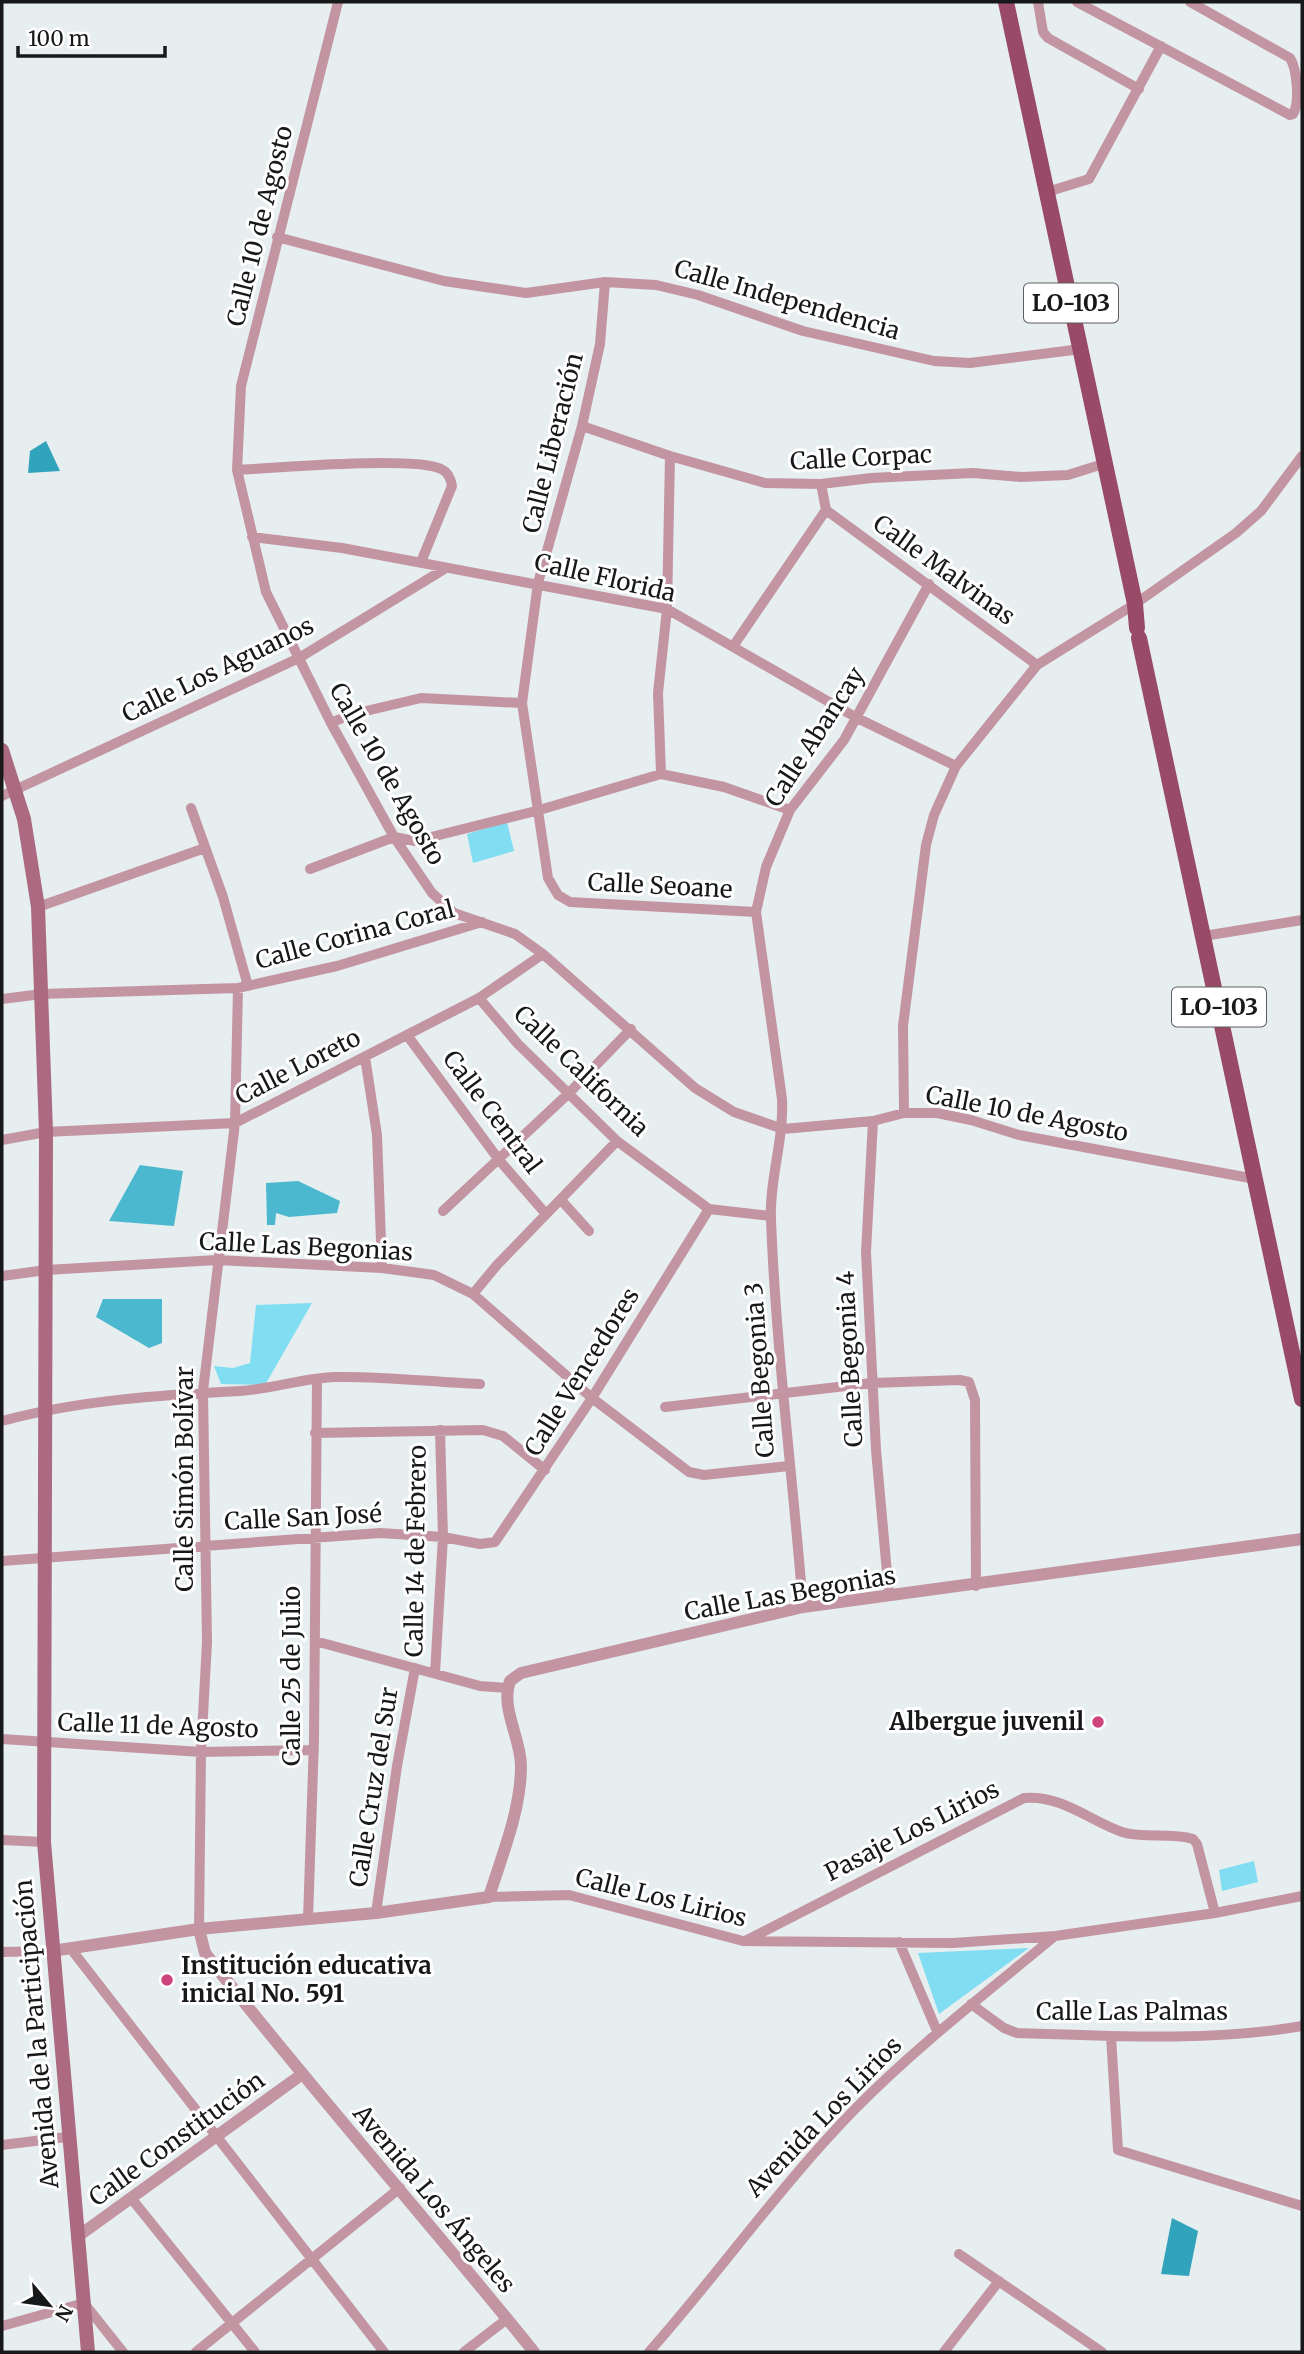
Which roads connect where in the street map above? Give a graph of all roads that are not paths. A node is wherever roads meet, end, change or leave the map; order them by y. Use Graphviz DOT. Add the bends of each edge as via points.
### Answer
graph roads {
  1 [pos="338,2"];
  2 [pos="1006,2"];
  3 [pos="1038,2"];
  4 [pos="1077,2"];
  5 [pos="1190,2"];
  6 [pos="1161,46"];
  7 [pos="1139,89"];
  8 [pos="1047,192"];
  9 [pos="277,237"];
  10 [pos="605,282"];
  11 [pos="1081,349"];
  12 [pos="582,426"];
  13 [pos="670,456"];
  14 [pos="1302,456"];
  15 [pos="1106,463"];
  16 [pos="237,470"];
  17 [pos="821,484"];
  18 [pos="826,510"];
  19 [pos="252,537"];
  20 [pos="421,562"];
  21 [pos="446,568"];
  22 [pos="538,583"];
  23 [pos="929,583"];
  24 [pos="1135,604"];
  25 [pos="667,610"];
  26 [pos="734,645"];
  27 [pos="299,658"];
  28 [pos="1037,665"];
  29 [pos="522,703"];
  30 [pos="857,718"];
  31 [pos="331,723"];
  32 [pos="2,750"];
  33 [pos="956,766"];
  34 [pos="661,774"];
  35 [pos="16,789"];
  36 [pos="2,796"];
  37 [pos="191,808"];
  38 [pos="790,810"];
  39 [pos="536,811"];
  40 [pos="394,837"];
  41 [pos="205,848"];
  42 [pos="310,869"];
  43 [pos="563,899"];
  44 [pos="38,907"];
  45 [pos="756,912"];
  46 [pos="1302,920"];
  47 [pos="483,922"];
  48 [pos="1203,936"];
  49 [pos="543,954"];
  50 [pos="243,987"];
  51 [pos="42,994"];
  52 [pos="479,998"];
  53 [pos="2,999"];
  54 [pos="631,1029"];
  55 [pos="407,1035"];
  56 [pos="365,1058"];
  57 [pos="569,1093"];
  58 [pos="904,1113"];
  59 [pos="873,1121"];
  60 [pos="235,1123"];
  61 [pos="783,1129"];
  62 [pos="46,1132"];
  63 [pos="2,1140"];
  64 [pos="617,1141"];
  65 [pos="499,1160"];
  66 [pos="1255,1179"];
  67 [pos="561,1200"];
  68 [pos="709,1209"];
  69 [pos="443,1211"];
  70 [pos="546,1214"];
  71 [pos="770,1216"];
  72 [pos="589,1231"];
  73 [pos="217,1260"];
  74 [pos="382,1268"];
  75 [pos="46,1270"];
  76 [pos="2,1276"];
  77 [pos="473,1294"];
  78 [pos="317,1379"];
  79 [pos="480,1384"];
  80 [pos="872,1384"];
  81 [pos="203,1391"];
  82 [pos="781,1392"];
  83 [pos="592,1398"];
  84 [pos="1302,1399"];
  85 [pos="665,1408"];
  86 [pos="44,1409"];
  87 [pos="2,1421"];
  88 [pos="440,1430"];
  89 [pos="315,1433"];
  90 [pos="789,1466"];
  91 [pos="545,1470"];
  92 [pos="314,1537"];
  93 [pos="443,1537"];
  94 [pos="1302,1539"];
  95 [pos="480,1544"];
  96 [pos="205,1545"];
  97 [pos="43,1560"];
  98 [pos="2,1561"];
  99 [pos="976,1586"];
  100 [pos="889,1595"];
  101 [pos="803,1607"];
  102 [pos="315,1642"];
  103 [pos="415,1668"];
  104 [pos="435,1673"];
  105 [pos="507,1688"];
  106 [pos="2,1739"];
  107 [pos="42,1742"];
  108 [pos="314,1750"];
  109 [pos="201,1752"];
  110 [pos="2,1840"];
  111 [pos="44,1842"];
  112 [pos="1302,1896"];
  113 [pos="489,1897"];
  114 [pos="376,1913"];
  115 [pos="1215,1913"];
  116 [pos="308,1919"];
  117 [pos="198,1929"];
  118 [pos="1055,1936"];
  119 [pos="743,1941"];
  120 [pos="899,1942"];
  121 [pos="72,1949"];
  122 [pos="52,1951"];
  123 [pos="2,1952"];
  124 [pos="971,2004"];
  125 [pos="1302,2025"];
  126 [pos="937,2031"];
  127 [pos="1111,2036"];
  128 [pos="300,2075"];
  129 [pos="67,2137"];
  130 [pos="215,2137"];
  131 [pos="2,2145"];
  132 [pos="400,2188"];
  133 [pos="131,2198"];
  134 [pos="1302,2206"];
  135 [pos="77,2237"];
  136 [pos="960,2254"];
  137 [pos="311,2259"];
  138 [pos="999,2281"];
  139 [pos="84,2303"];
  140 [pos="507,2319"];
  141 [pos="232,2324"];
  142 [pos="2,2326"];
  143 [pos="88,2352"];
  144 [pos="123,2352"];
  145 [pos="195,2352"];
  146 [pos="255,2352"];
  147 [pos="384,2352"];
  148 [pos="464,2352"];
  149 [pos="534,2352"];
  150 [pos="649,2352"];
  151 [pos="944,2352"];
  152 [pos="1102,2352"];
  1 -- 9 [label="street, Calle 10 de Agosto"];
  2 -- 8 [label="main road, LO-103"];
  3 -- 7 [label="street" via="1048,38"];
  4 -- 6 [label="street"];
  5 -- 6 [label="street" via="1290,58 1296,111 1290,115"];
  6 -- 7 [label="street"];
  7 -- 8 [label="street" via="1089,179"];
  8 -- 11 [label="main road, LO-103"];
  9 -- 10 [label="street, Calle Independencia" via="444,281 526,293"];
  9 -- 16 [label="street, Calle 10 de Agosto" via="242,386"];
  10 -- 11 [label="street, Calle Independencia" via="656,285 698,295 815,335 934,361 970,363"];
  10 -- 12 [label="street, Calle Liberación" via="600,344"];
  11 -- 15 [label="main road, LO-103"];
  12 -- 13 [label="street, Calle Corpac"];
  12 -- 22 [label="street, Calle Liberación"];
  13 -- 17 [label="street, Calle Corpac" via="765,483"];
  13 -- 25 [label="street"];
  14 -- 24 [label="street" via="1261,511"];
  15 -- 17 [label="street, Calle Corpac" via="1068,475 973,473"];
  15 -- 24 [label="main road, LO-103"];
  16 -- 19 [label="street, Calle 10 de Agosto"];
  16 -- 20 [label="street" via="406,463 440,468 451,478 452,486"];
  17 -- 18 [label="street"];
  18 -- 23 [label="street, Calle Malvinas"];
  18 -- 26 [label="street"];
  19 -- 20 [label="street, Calle Florida"];
  19 -- 27 [label="street, Calle 10 de Agosto" via="266,592"];
  20 -- 21 [label="street, Calle Florida"];
  21 -- 22 [label="street, Calle Florida"];
  21 -- 27 [label="street, Calle Los Aguanos"];
  22 -- 25 [label="street, Calle Florida"];
  22 -- 29 [label="street, Calle Liberación"];
  23 -- 28 [label="street, Calle Malvinas"];
  23 -- 30 [label="street, Calle Abancay"];
  24 -- 28 [label="street"];
  24 -- 48 [label="main road, LO-103"];
  25 -- 26 [label="street, Calle Florida"];
  25 -- 34 [label="street" via="658,693"];
  26 -- 30 [label="street, Calle Florida"];
  27 -- 31 [label="street, Calle 10 de Agosto"];
  27 -- 35 [label="street, Calle Los Aguanos"];
  28 -- 33 [label="street"];
  29 -- 31 [label="street" via="421,698"];
  29 -- 39 [label="street, Calle Liberación"];
  30 -- 33 [label="street, Calle Florida"];
  30 -- 38 [label="street, Calle Abancay"];
  31 -- 40 [label="street, Calle 10 de Agosto"];
  32 -- 35 [label="main road, Avenida de la Participación"];
  33 -- 58 [label="street" via="926,845 903,1026"];
  34 -- 38 [label="street" via="724,787"];
  34 -- 39 [label="street"];
  35 -- 36 [label="street, Calle Los Aguanos"];
  35 -- 44 [label="main road, Avenida de la Participación"];
  37 -- 41 [label="street, Calle Simón Bolívar"];
  38 -- 45 [label="street, Calle Abancay" via="766,867"];
  39 -- 40 [label="street" via="415,841"];
  39 -- 43 [label="street, Calle Liberación" via="548,878"];
  40 -- 42 [label="street"];
  40 -- 47 [label="street, Calle 10 de Agosto" via="432,893 454,913"];
  41 -- 44 [label="street"];
  41 -- 50 [label="street, Calle Simón Bolívar"];
  43 -- 45 [label="street, Calle Seoane"];
  44 -- 51 [label="main road, Avenida de la Participación"];
  45 -- 61 [label="street, Calle Abancay"];
  46 -- 48 [label="street"];
  47 -- 49 [label="street, Calle 10 de Agosto" via="515,934"];
  47 -- 50 [label="street, Calle Corina Coral" via="337,966"];
  48 -- 66 [label="main road, LO-103"];
  49 -- 52 [label="street, Calle Loreto"];
  49 -- 54 [label="street, Calle 10 de Agosto"];
  50 -- 51 [label="street, Calle Corina Coral"];
  50 -- 60 [label="street, Calle Simón Bolívar"];
  51 -- 53 [label="street, Calle Corina Coral"];
  51 -- 62 [label="main road, Avenida de la Participación"];
  52 -- 55 [label="street, Calle Loreto"];
  52 -- 57 [label="street, Calle California"];
  54 -- 57 [label="street"];
  54 -- 61 [label="street, Calle 10 de Agosto" via="695,1088 734,1112"];
  55 -- 56 [label="street, Calle Loreto"];
  55 -- 65 [label="street, Calle Central"];
  56 -- 60 [label="street, Calle Loreto"];
  56 -- 74 [label="street" via="377,1135"];
  57 -- 64 [label="street, Calle California"];
  57 -- 65 [label="street"];
  58 -- 59 [label="street, Calle 10 de Agosto"];
  58 -- 66 [label="street, Calle 10 de Agosto" via="937,1113 1019,1135"];
  59 -- 61 [label="street, Calle 10 de Agosto"];
  59 -- 80 [label="street, Calle Begonia 4" via="866,1252"];
  60 -- 62 [label="street, Calle Loreto"];
  60 -- 73 [label="street, Calle Simón Bolívar"];
  61 -- 71 [label="street, Calle Begonia 3"];
  62 -- 63 [label="street, Calle Loreto"];
  62 -- 75 [label="main road, Avenida de la Participación"];
  64 -- 67 [label="street"];
  64 -- 68 [label="street, Calle California"];
  65 -- 69 [label="street"];
  65 -- 70 [label="street, Calle Central"];
  66 -- 84 [label="main road, LO-103"];
  67 -- 70 [label="street"];
  67 -- 72 [label="street"];
  68 -- 71 [label="street, Calle California"];
  68 -- 83 [label="street, Calle Vencedores"];
  70 -- 77 [label="street"];
  71 -- 82 [label="street, Calle Begonia 3"];
  73 -- 74 [label="street, Calle Las Begonias"];
  73 -- 75 [label="street, Calle Las Begonias"];
  73 -- 81 [label="street, Calle Simón Bolívar"];
  74 -- 77 [label="street, Calle Las Begonias" via="433,1275"];
  75 -- 76 [label="street, Calle Las Begonias"];
  75 -- 86 [label="main road, Avenida de la Participación"];
  77 -- 83 [label="street, Calle Las Begonias"];
  78 -- 79 [label="street"];
  78 -- 81 [label="street" via="262,1389"];
  78 -- 89 [label="street, Calle 25 de Julio"];
  80 -- 82 [label="street"];
  80 -- 99 [label="street" via="960,1380 972,1386"];
  80 -- 100 [label="street, Calle Begonia 4"];
  81 -- 86 [label="street"];
  81 -- 96 [label="street, Calle Simón Bolívar"];
  82 -- 85 [label="street"];
  82 -- 90 [label="street, Calle Begonia 3"];
  83 -- 90 [label="street, Calle Las Begonias" via="696,1475"];
  83 -- 91 [label="street, Calle Vencedores"];
  86 -- 87 [label="street"];
  86 -- 97 [label="main road, Avenida de la Participación"];
  88 -- 89 [label="street"];
  88 -- 91 [label="street" via="483,1430 503,1436"];
  88 -- 93 [label="street, Calle 14 de Febrero"];
  89 -- 92 [label="street, Calle 25 de Julio"];
  90 -- 101 [label="street, Calle Begonia 3"];
  91 -- 95 [label="street, Calle Vencedores" via="499,1538"];
  92 -- 93 [label="street, Calle San José" via="380,1533"];
  92 -- 96 [label="street, Calle San José"];
  92 -- 102 [label="street, Calle 25 de Julio"];
  93 -- 95 [label="street, Calle San José"];
  93 -- 104 [label="street, Calle 14 de Febrero"];
  94 -- 99 [label="street, Calle Las Begonias"];
  96 -- 97 [label="street, Calle San José"];
  96 -- 109 [label="street, Calle Simón Bolívar"];
  97 -- 98 [label="street, Calle San José"];
  97 -- 107 [label="main road, Avenida de la Participación"];
  99 -- 100 [label="street, Calle Las Begonias"];
  100 -- 101 [label="street, Calle Las Begonias"];
  101 -- 105 [label="street, Calle Las Begonias" via="557,1663 515,1676"];
  102 -- 103 [label="street"];
  102 -- 108 [label="street, Calle 25 de Julio"];
  103 -- 104 [label="street"];
  103 -- 114 [label="street, Calle Cruz del Sur"];
  104 -- 105 [label="street" via="480,1686"];
  105 -- 113 [label="street" via="522,1762 520,1790"];
  106 -- 107 [label="street, Calle 11 de Agosto"];
  107 -- 109 [label="street, Calle 11 de Agosto"];
  107 -- 111 [label="main road, Avenida de la Participación"];
  108 -- 109 [label="street, Calle 11 de Agosto"];
  108 -- 116 [label="street, Calle 25 de Julio"];
  109 -- 117 [label="street, Calle Simón Bolívar"];
  110 -- 111 [label="street"];
  111 -- 122 [label="main road, Avenida de la Participación"];
  112 -- 115 [label="street, Calle Los Lirios"];
  113 -- 114 [label="street, Calle Los Lirios"];
  113 -- 119 [label="street, Calle Los Lirios" via="569,1895"];
  114 -- 116 [label="street, Calle Los Lirios"];
  115 -- 118 [label="street, Calle Los Lirios"];
  115 -- 119 [label="street, Pasaje Los Lirios" via="1193,1839 1123,1832 1054,1800 1036,1797 1024,1798 955,1831"];
  116 -- 117 [label="street, Calle Los Lirios"];
  117 -- 121 [label="street, Calle Los Lirios"];
  117 -- 128 [label="street, Avenida Los Ángeles" via="205,1953"];
  118 -- 120 [label="street, Calle Los Lirios" via="995,1942"];
  118 -- 124 [label="street, Avenida Los Lirios"];
  119 -- 120 [label="street, Calle Los Lirios"];
  120 -- 126 [label="street"];
  121 -- 122 [label="street, Calle Los Lirios"];
  121 -- 130 [label="street"];
  122 -- 123 [label="street"];
  122 -- 129 [label="main road, Avenida de la Participación"];
  124 -- 126 [label="street, Avenida Los Lirios"];
  124 -- 127 [label="street, Calle Las Palmas" via="1017,2033"];
  125 -- 127 [label="street, Calle Las Palmas" via="1262,2032"];
  126 -- 150 [label="street, Avenida Los Lirios" via="854,2110 775,2196"];
  127 -- 134 [label="street" via="1118,2150"];
  128 -- 130 [label="street, Calle Constitución"];
  128 -- 132 [label="street, Avenida Los Ángeles"];
  129 -- 131 [label="street"];
  129 -- 135 [label="main road, Avenida de la Participación"];
  130 -- 133 [label="street, Calle Constitución"];
  130 -- 137 [label="street"];
  132 -- 137 [label="street"];
  132 -- 140 [label="street, Avenida Los Ángeles"];
  133 -- 135 [label="street, Calle Constitución"];
  133 -- 141 [label="street"];
  135 -- 139 [label="main road, Avenida de la Participación"];
  136 -- 138 [label="street"];
  137 -- 141 [label="street"];
  137 -- 147 [label="street"];
  138 -- 151 [label="street"];
  138 -- 152 [label="street"];
  139 -- 142 [label="street"];
  139 -- 143 [label="main road, Avenida de la Participación"];
  139 -- 144 [label="street"];
  140 -- 148 [label="street"];
  140 -- 149 [label="street, Avenida Los Ángeles"];
  141 -- 145 [label="street"];
  141 -- 146 [label="street"];
}
